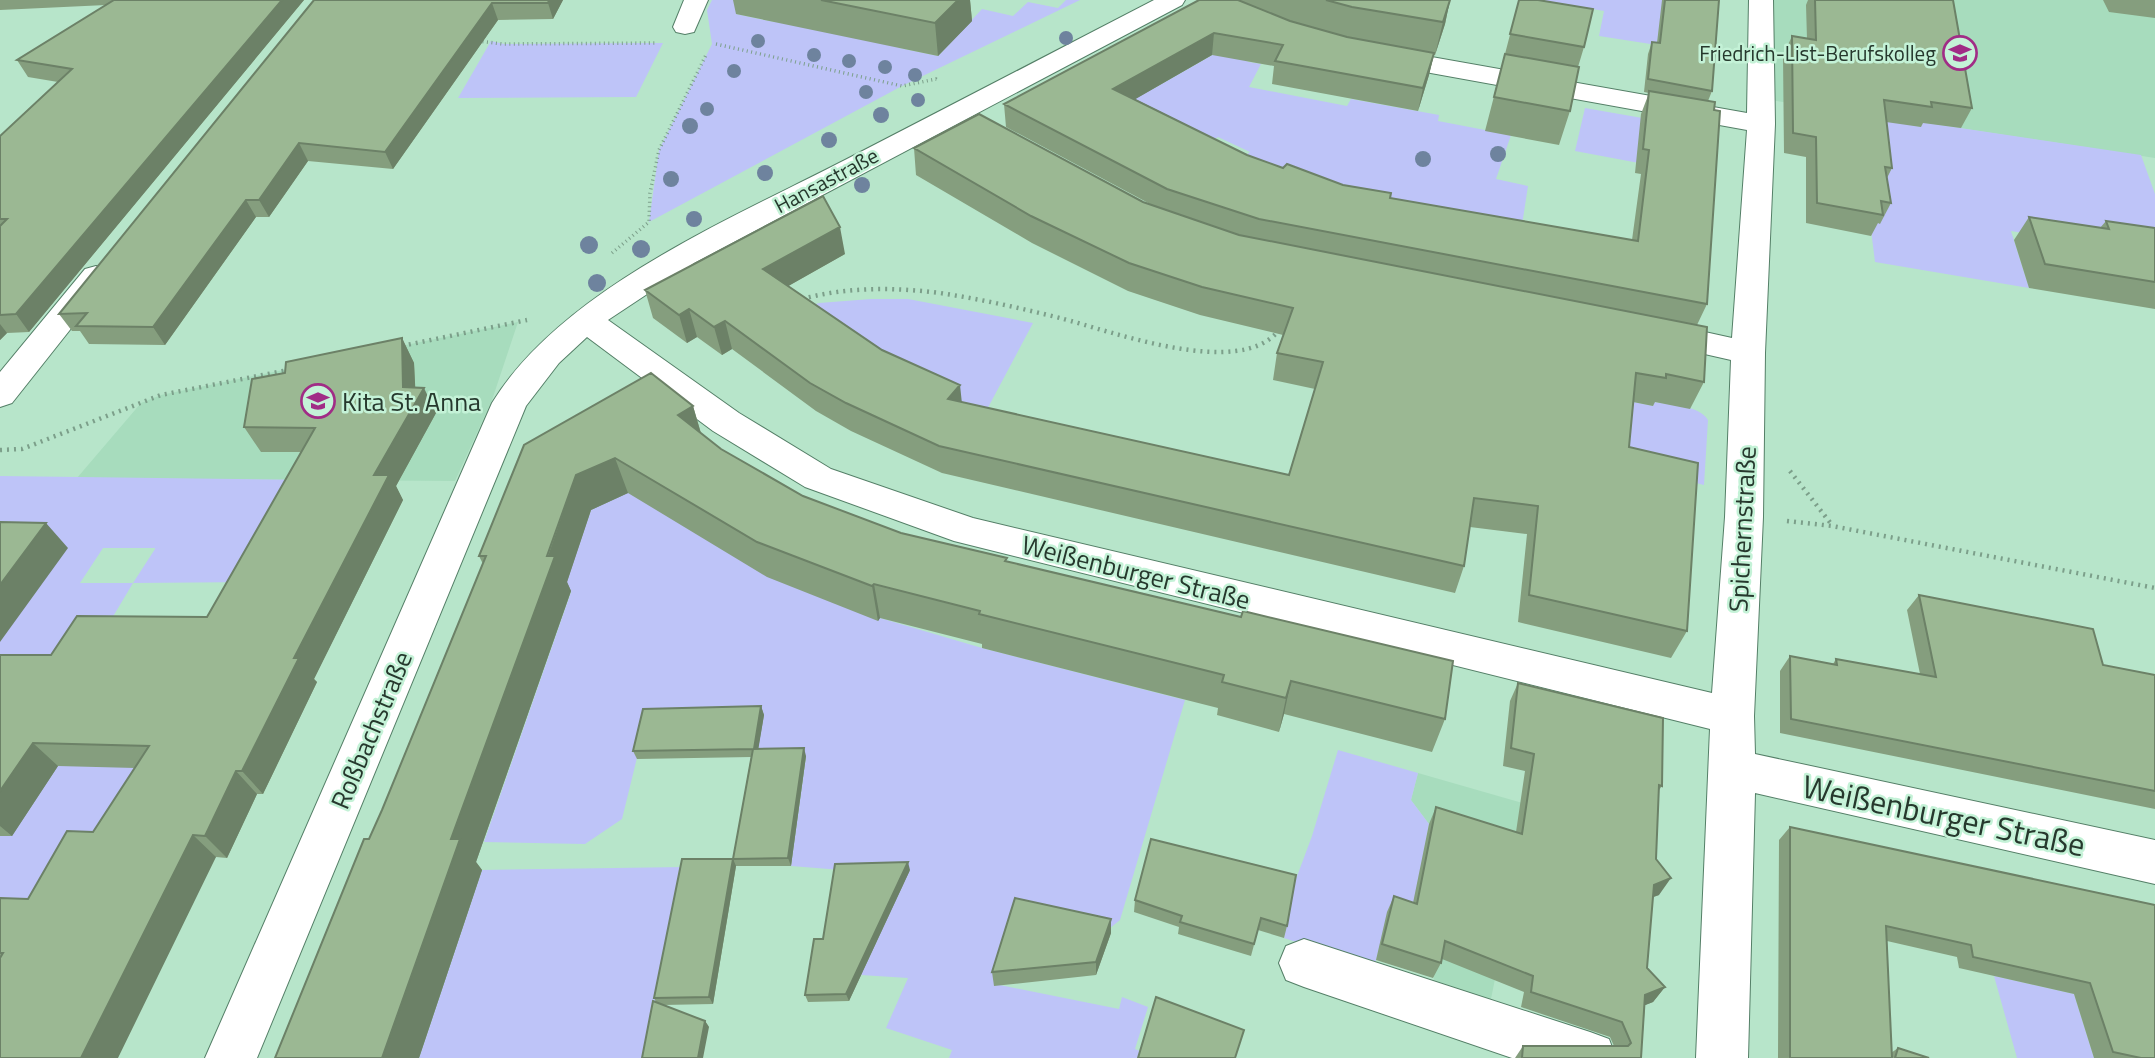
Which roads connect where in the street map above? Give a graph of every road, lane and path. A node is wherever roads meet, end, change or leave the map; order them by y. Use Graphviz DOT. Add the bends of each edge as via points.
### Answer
graph roads {
  1 [pos="696,0"];
  2 [pos="1173,0"];
  3 [pos="1761,0"];
  4 [pos="685,27"];
  5 [pos="477,41"];
  6 [pos="663,43"];
  7 [pos="1358,51"];
  8 [pos="966,107"];
  9 [pos="1761,124"];
  10 [pos="991,133"];
  11 [pos="113,255"];
  12 [pos="606,257"];
  13 [pos="793,302"];
  14 [pos="531,319"];
  15 [pos="586,320"];
  16 [pos="1282,325"];
  17 [pos="1633,328"];
  18 [pos="397,347"];
  19 [pos="1748,353"];
  20 [pos="289,370"];
  21 [pos="0,395"];
  22 [pos="510,403"];
  23 [pos="0,450"];
  24 [pos="1744,517"];
  25 [pos="2155,588"];
  26 [pos="1732,716"];
  27 [pos="1733,769"];
  28 [pos="2155,862"];
  29 [pos="1304,963"];
  30 [pos="231,1058"];
  31 [pos="1590,1058"];
  32 [pos="1722,1058"];
  1 -- 4 [label="street"];
  2 -- 8 [label="street, Hansastraße"];
  3 -- 9 [label="street, Spichernstraße"];
  5 -- 6 [label="path"];
  7 -- 9 [label="street"];
  8 -- 10 [label="street"];
  8 -- 12 [label="path" via="936,79 902,86 712,43 659,150 649,222"];
  8 -- 15 [label="street, Hansastraße" via="683,256"];
  9 -- 19 [label="street, Spichernstraße"];
  11 -- 21 [label="street"];
  13 -- 16 [label="path" via="833,291 911,290 1209,351 1255,346 1276,336"];
  14 -- 18 [label="path"];
  15 -- 22 [label="street, Hansastraße" via="547,355"];
  15 -- 26 [label="street, Weißenburger Straße" via="726,422 818,478 968,531"];
  17 -- 19 [label="street"];
  19 -- 24 [label="street, Spichernstraße"];
  20 -- 23 [label="path" via="161,395 22,449"];
  22 -- 30 [label="street, Roßbachstraße"];
  24 -- 25 [label="path" via="1832,526"];
  24 -- 26 [label="street, Spichernstraße"];
  26 -- 27 [label="street, Spichernstraße"];
  27 -- 28 [label="street, Weißenburger Straße"];
  27 -- 32 [label="street, Spichernstraße"];
  29 -- 31 [label="street"];
}
